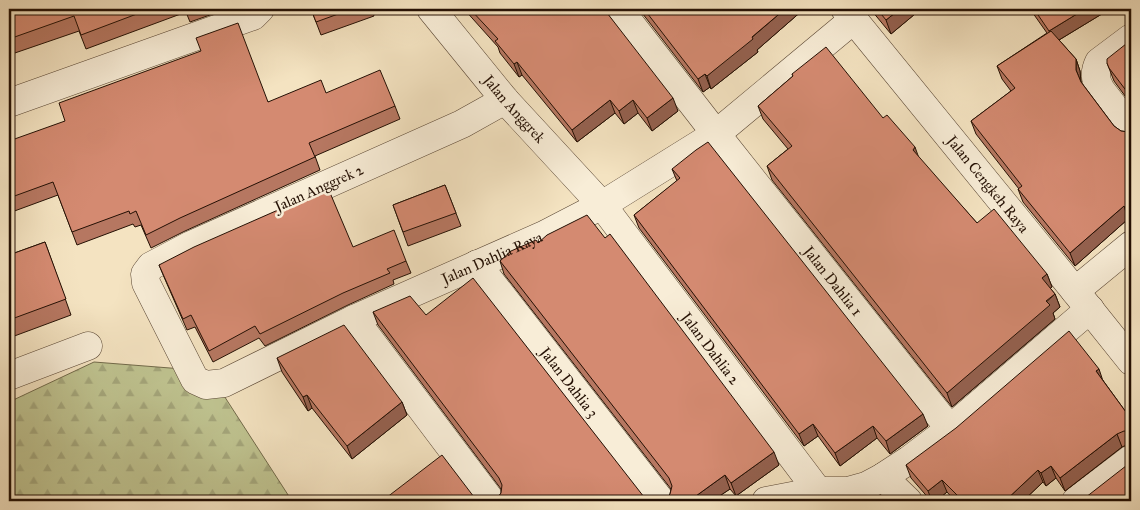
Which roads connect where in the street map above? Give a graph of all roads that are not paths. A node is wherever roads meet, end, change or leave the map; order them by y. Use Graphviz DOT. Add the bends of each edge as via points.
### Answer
graph roads {
  1 [pos="430,9"];
  2 [pos="619,9"];
  3 [pos="257,12"];
  4 [pos="849,14"];
  5 [pos="1131,38"];
  6 [pos="505,100"];
  7 [pos="9,103"];
  8 [pos="1131,129"];
  9 [pos="716,134"];
  10 [pos="602,205"];
  11 [pos="1131,245"];
  12 [pos="477,264"];
  13 [pos="146,283"];
  14 [pos="1082,300"];
  15 [pos="354,319"];
  16 [pos="88,346"];
  17 [pos="1131,361"];
  18 [pos="9,376"];
  19 [pos="950,430"];
  20 [pos="1131,459"];
  21 [pos="883,477"];
  22 [pos="818,491"];
  23 [pos="491,501"];
  24 [pos="661,501"];
  25 [pos="766,501"];
  26 [pos="908,501"];
  27 [pos="1076,501"];
  1 -- 6 [label="street, Jalan Anggrek"];
  2 -- 9 [label="street, Jalan Dahlia 1"];
  3 -- 7 [label="street"];
  4 -- 9 [label="street, Jalan Dahlia Raya"];
  4 -- 14 [label="street, Jalan Cengkeh Raya"];
  5 -- 8 [label="street" via="1099,62 1096,76 1101,90"];
  6 -- 10 [label="street, Jalan Anggrek"];
  6 -- 13 [label="street, Jalan Anggrek 2" via="462,124 191,245 151,266 145,274"];
  9 -- 10 [label="street, Jalan Dahlia Raya"];
  9 -- 19 [label="street, Jalan Dahlia 1"];
  10 -- 12 [label="street, Jalan Dahlia Raya"];
  10 -- 22 [label="street, Jalan Dahlia 2"];
  11 -- 14 [label="street"];
  12 -- 15 [label="street, Jalan Dahlia Raya"];
  12 -- 24 [label="street, Jalan Dahlia 3"];
  13 -- 15 [label="street, Jalan Dahlia Raya" via="195,380 206,385 224,383"];
  14 -- 17 [label="street, Jalan Cengkeh Raya"];
  14 -- 19 [label="street"];
  15 -- 23 [label="street"];
  16 -- 18 [label="street"];
  19 -- 21 [label="street"];
  20 -- 27 [label="street"];
  21 -- 22 [label="street" via="848,491"];
  21 -- 26 [label="street"];
  22 -- 25 [label="street"];
}
